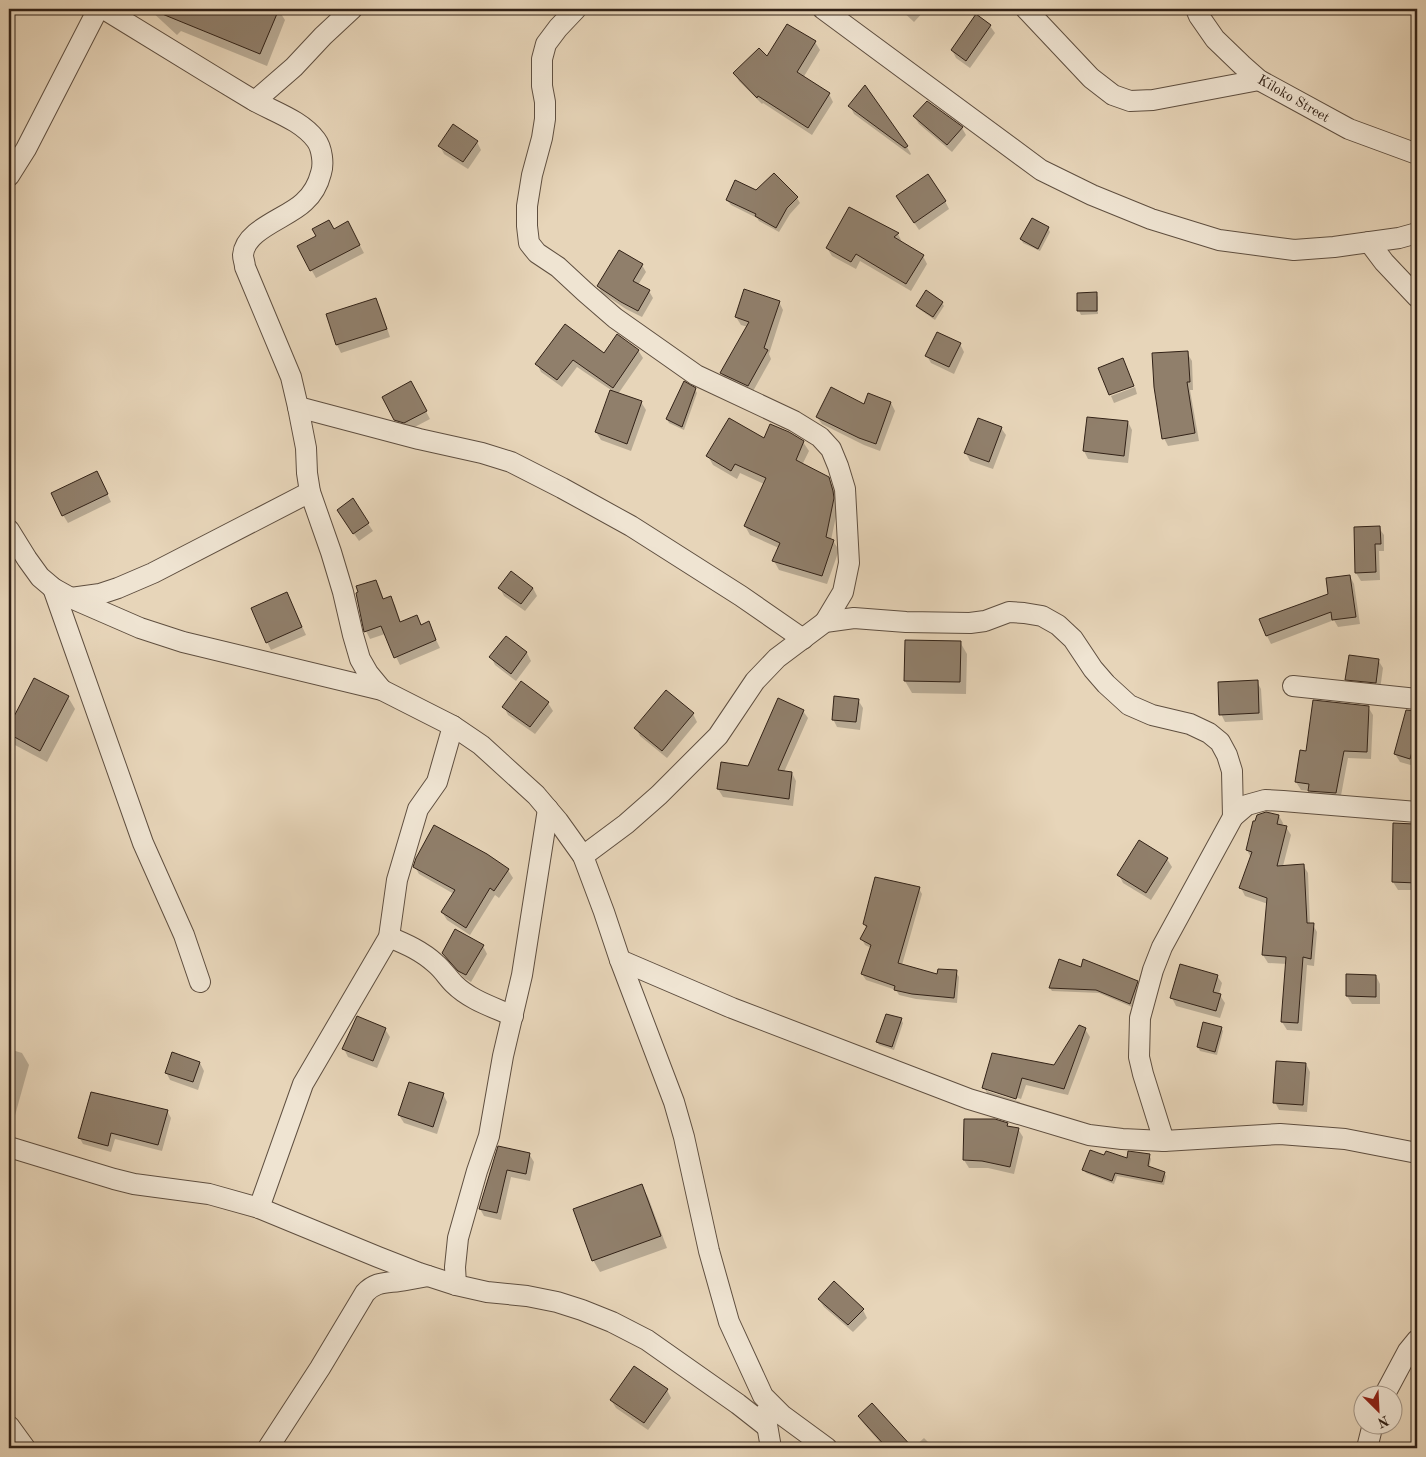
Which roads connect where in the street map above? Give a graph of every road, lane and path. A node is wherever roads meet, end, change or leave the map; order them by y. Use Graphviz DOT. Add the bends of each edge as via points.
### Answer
graph roads {
  1 [pos="98,9"];
  2 [pos="104,9"];
  3 [pos="352,9"];
  4 [pos="576,9"];
  5 [pos="823,9"];
  6 [pos="1026,9"];
  7 [pos="1196,9"];
  8 [pos="1260,80"];
  9 [pos="255,101"];
  10 [pos="1417,154"];
  11 [pos="9,176"];
  12 [pos="1417,233"];
  13 [pos="1369,242"];
  14 [pos="1417,297"];
  15 [pos="298,407"];
  16 [pos="310,492"];
  17 [pos="9,530"];
  18 [pos="53,588"];
  19 [pos="71,598"];
  20 [pos="826,622"];
  21 [pos="803,639"];
  22 [pos="1293,686"];
  23 [pos="382,690"];
  24 [pos="1417,699"];
  25 [pos="453,726"];
  26 [pos="548,809"];
  27 [pos="1417,812"];
  28 [pos="1233,817"];
  29 [pos="583,856"];
  30 [pos="389,937"];
  31 [pos="620,960"];
  32 [pos="200,982"];
  33 [pos="513,1016"];
  34 [pos="1164,1141"];
  35 [pos="9,1147"];
  36 [pos="1417,1153"];
  37 [pos="259,1208"];
  38 [pos="428,1276"];
  39 [pos="456,1285"];
  40 [pos="1417,1340"];
  41 [pos="1390,1384"];
  42 [pos="763,1396"];
  43 [pos="9,1426"];
  44 [pos="766,1426"];
  45 [pos="1370,1434"];
  46 [pos="26,1448"];
  47 [pos="268,1448"];
  48 [pos="771,1448"];
  49 [pos="827,1448"];
  50 [pos="1367,1448"];
  1 -- 11 [label="street"];
  2 -- 9 [label="street"];
  3 -- 9 [label="street"];
  4 -- 20 [label="street" via="546,44 542,59 546,119 527,206 529,243 615,318 696,375 794,421 820,437 831,449 845,489 849,563 843,592"];
  5 -- 13 [label="street" via="1041,170 1092,195 1151,219 1219,240 1294,250"];
  6 -- 8 [label="street" via="1091,78 1113,95 1130,101 1153,100"];
  7 -- 8 [label="street, Kiloko Street" via="1215,39"];
  8 -- 10 [label="street, Kiloko Street" via="1349,129"];
  9 -- 15 [label="street" via="308,132 318,142 322,155 322,168 314,191 291,213 253,236 243,254 291,377"];
  12 -- 13 [label="street"];
  13 -- 14 [label="street"];
  15 -- 16 [label="street"];
  15 -- 21 [label="street" via="511,462 631,526"];
  16 -- 19 [label="street" via="152,573 100,594"];
  16 -- 23 [label="street" via="343,592 360,659"];
  17 -- 18 [label="street" via="40,577"];
  18 -- 19 [label="street"];
  18 -- 32 [label="street" via="144,843 184,935"];
  19 -- 23 [label="street" via="140,628 183,642"];
  20 -- 21 [label="street"];
  20 -- 28 [label="street" via="854,618 970,623 1009,612 1042,616 1073,639 1093,669 1129,705 1152,715 1190,724 1220,742 1232,771"];
  21 -- 29 [label="street" via="777,658 756,681 718,736 659,795"];
  22 -- 24 [label="street"];
  23 -- 25 [label="street"];
  25 -- 26 [label="street" via="495,757"];
  25 -- 30 [label="street" via="437,782 418,809 397,880"];
  26 -- 29 [label="street"];
  26 -- 33 [label="street"];
  27 -- 28 [label="street" via="1265,800 1247,805"];
  28 -- 34 [label="street" via="1162,947 1140,1018 1139,1057"];
  29 -- 31 [label="street"];
  30 -- 33 [label="street" via="412,946 437,964 455,985 473,998"];
  30 -- 37 [label="street" via="303,1084"];
  31 -- 34 [label="street" via="732,1008 969,1099 1089,1135"];
  31 -- 42 [label="street" via="674,1102 729,1322"];
  33 -- 39 [label="street" via="489,1136 458,1238"];
  34 -- 36 [label="street" via="1280,1134 1345,1139"];
  35 -- 37 [label="street" via="134,1184 209,1194"];
  37 -- 38 [label="street"];
  38 -- 39 [label="street"];
  38 -- 47 [label="street" via="385,1282 364,1293"];
  39 -- 44 [label="street" via="558,1302 612,1322 655,1346"];
  40 -- 41 [label="street"];
  42 -- 44 [label="street"];
  42 -- 49 [label="street" via="782,1415"];
  43 -- 46 [label="street"];
  44 -- 48 [label="street"];
  45 -- 50 [label="street"];
}
